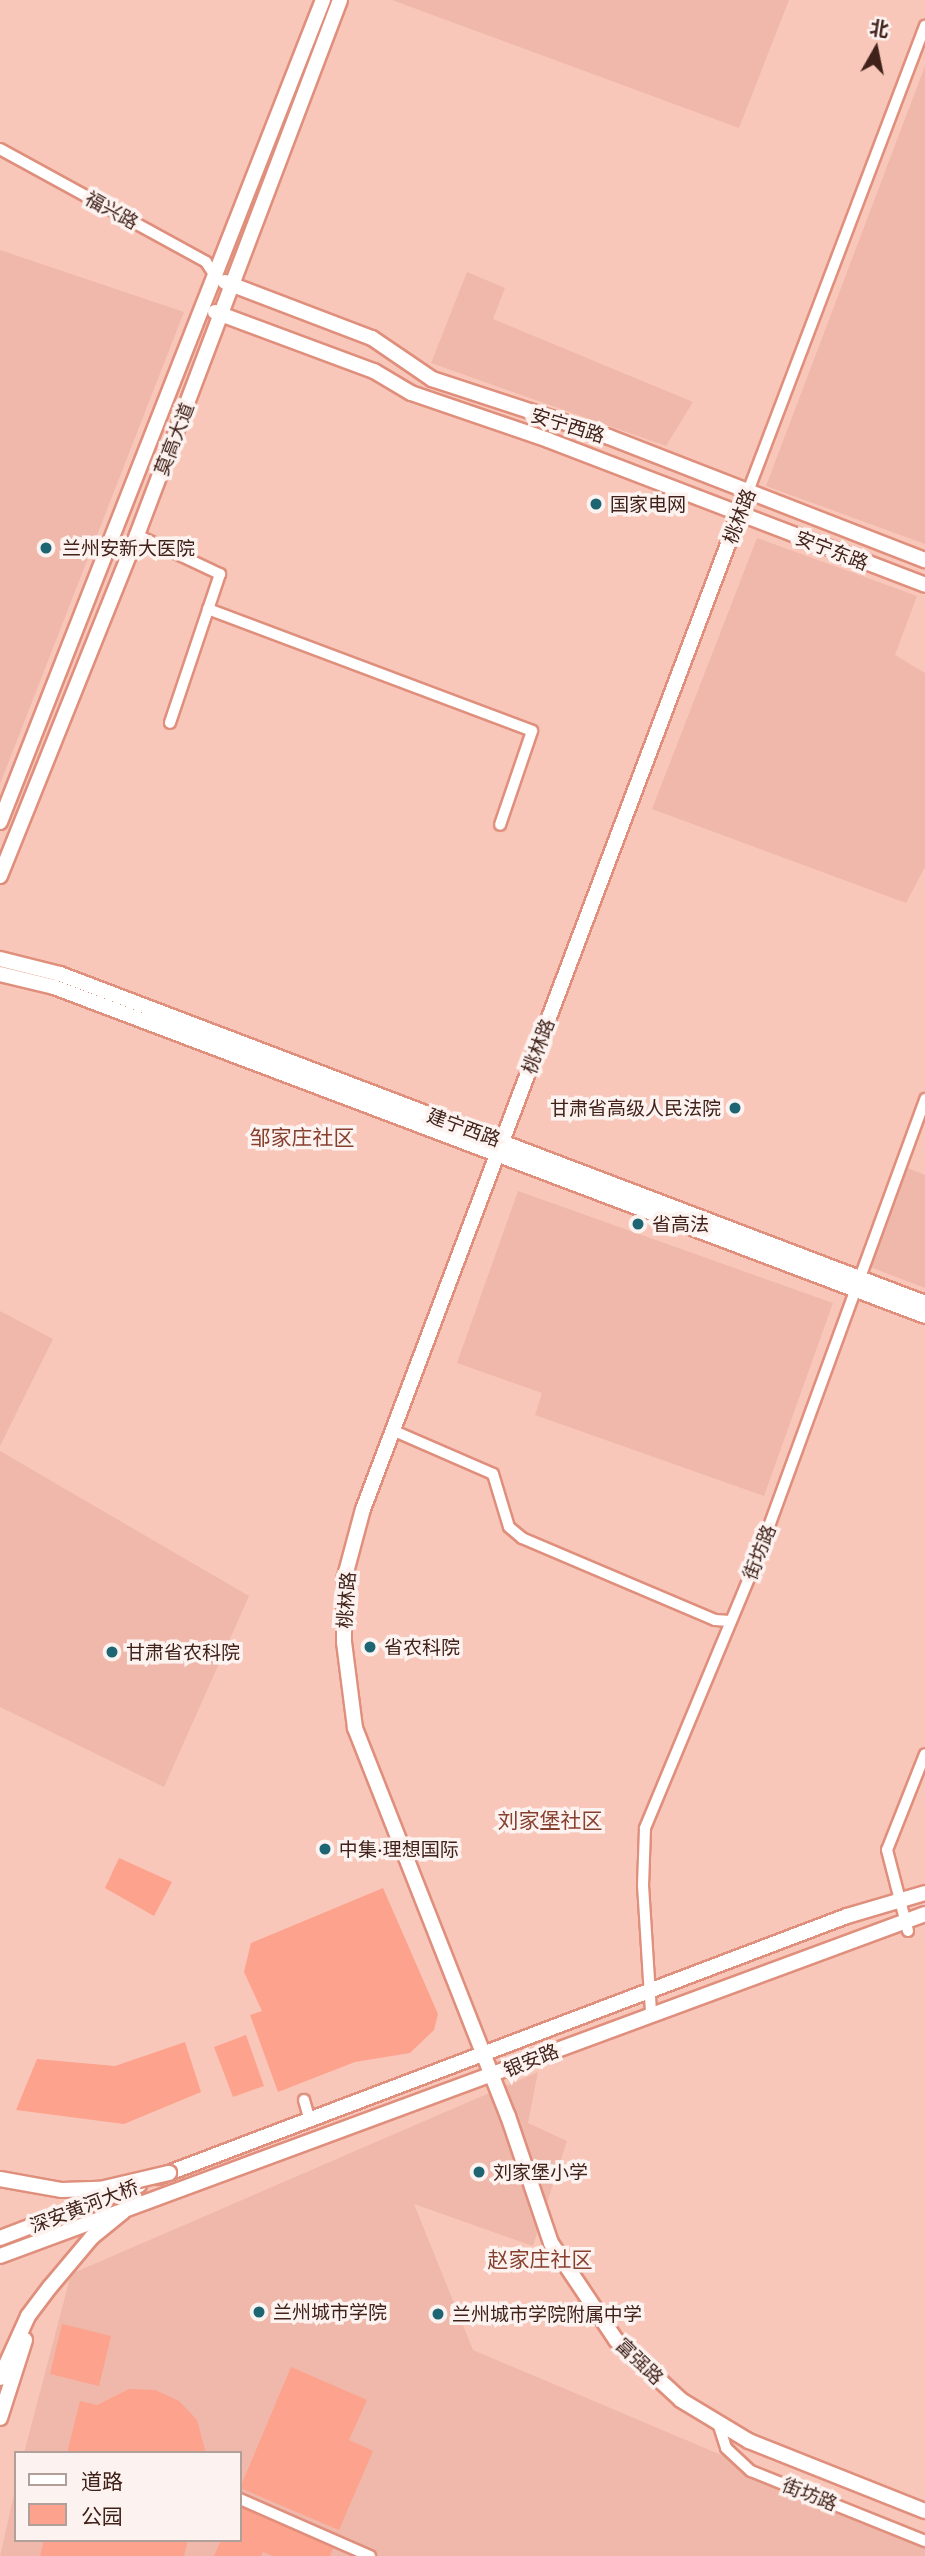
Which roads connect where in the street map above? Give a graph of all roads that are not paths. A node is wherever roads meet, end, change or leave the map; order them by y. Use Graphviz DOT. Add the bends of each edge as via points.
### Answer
graph roads {
  1 [pos="323,0"];
  2 [pos="340,0"];
  3 [pos="925,26"];
  4 [pos="0,149"];
  5 [pos="217,279"];
  6 [pos="233,286"];
  7 [pos="205,309"];
  8 [pos="222,314"];
  9 [pos="747,494"];
  10 [pos="740,515"];
  11 [pos="137,535"];
  12 [pos="925,560"];
  13 [pos="925,585"];
  14 [pos="208,609"];
  15 [pos="170,723"];
  16 [pos="1,819"];
  17 [pos="500,825"];
  18 [pos="0,876"];
  19 [pos="0,959"];
  20 [pos="0,974"];
  21 [pos="925,1099"];
  22 [pos="500,1147"];
  23 [pos="858,1284"];
  24 [pos="925,1303"];
  25 [pos="925,1316"];
  26 [pos="391,1430"];
  27 [pos="730,1621"];
  28 [pos="925,1754"];
  29 [pos="925,1893"];
  30 [pos="898,1899"];
  31 [pos="925,1914"];
  32 [pos="907,1925"];
  33 [pos="650,1991"];
  34 [pos="651,2012"];
  35 [pos="484,2056"];
  36 [pos="491,2076"];
  37 [pos="304,2100"];
  38 [pos="310,2121"];
  39 [pos="169,2173"];
  40 [pos="0,2179"];
  41 [pos="135,2203"];
  42 [pos="0,2238"];
  43 [pos="0,2256"];
  44 [pos="50,2287"];
  45 [pos="0,2378"];
  46 [pos="0,2418"];
  47 [pos="718,2423"];
  48 [pos="242,2500"];
  49 [pos="925,2511"];
  50 [pos="925,2541"];
  51 [pos="370,2556"];
  1 -- 5 [label="main road, 莫高大道"];
  2 -- 6 [label="main road, 莫高大道"];
  3 -- 9 [label="street, 桃林路"];
  4 -- 5 [label="street, 福兴路" via="206,262"];
  5 -- 6 [label="main road, 安宁西路"];
  5 -- 7 [label="main road, 莫高大道"];
  6 -- 8 [label="main road, 莫高大道"];
  6 -- 9 [label="main road, 安宁西路" via="372,338 432,379 609,437"];
  7 -- 8 [label="main road, 安宁西路"];
  7 -- 16 [label="main road, 莫高大道"];
  8 -- 10 [label="main road, 安宁西路" via="374,372 411,393 548,440"];
  8 -- 11 [label="main road, 莫高大道"];
  9 -- 10 [label="main road, 桃林路"];
  9 -- 12 [label="main road, 安宁西路"];
  10 -- 13 [label="main road, 安宁东路"];
  10 -- 22 [label="main road, 桃林路"];
  11 -- 14 [label="street" via="220,575"];
  11 -- 18 [label="main road, 莫高大道"];
  14 -- 15 [label="street"];
  14 -- 17 [label="street" via="532,731"];
  19 -- 22 [label="main road, 建宁西路" via="60,974"];
  20 -- 22 [label="main road, 建宁西路" via="54,987"];
  21 -- 23 [label="street, 街坊路"];
  22 -- 23 [label="main road, 建宁西路"];
  22 -- 26 [label="main road, 桃林路"];
  23 -- 24 [label="main road, 建宁西路"];
  23 -- 25 [label="main road, 建宁西路"];
  23 -- 27 [label="street, 街坊路" via="802,1442"];
  26 -- 27 [label="street" via="493,1474 509,1527 522,1538"];
  26 -- 35 [label="main road, 桃林路" via="344,1580 344,1642 355,1728"];
  27 -- 33 [label="street, 街坊路" via="645,1828 643,1886"];
  28 -- 30 [label="street" via="887,1850"];
  29 -- 30 [label="main road, 银安路"];
  30 -- 32 [label="street"];
  30 -- 33 [label="main road, 银安路"];
  31 -- 32 [label="main road, 银安路"];
  32 -- 34 [label="main road, 银安路"];
  33 -- 34 [label="street, 街坊路"];
  33 -- 35 [label="main road, 银安路"];
  34 -- 36 [label="main road, 银安路"];
  35 -- 36 [label="main road, 桃林路"];
  35 -- 38 [label="main road, 银安路"];
  36 -- 41 [label="main road, 银安路"];
  36 -- 47 [label="main road, 富强路" via="551,2243 616,2340 681,2400"];
  37 -- 38 [label="street"];
  38 -- 39 [label="main road, 银安路"];
  39 -- 40 [label="main road, bridge" via="100,2189 62,2190"];
  39 -- 42 [label="main road, 深安黄河大桥, bridge"];
  41 -- 43 [label="main road, 深安黄河大桥"];
  41 -- 44 [label="main road" via="92,2237"];
  44 -- 45 [label="main road" via="28,2316"];
  44 -- 46 [label="main road" via="27,2334"];
  47 -- 49 [label="main road, 富强路" via="749,2441"];
  47 -- 50 [label="street, 街坊路" via="726,2448 751,2470"];
  48 -- 51 [label="street"];
}
